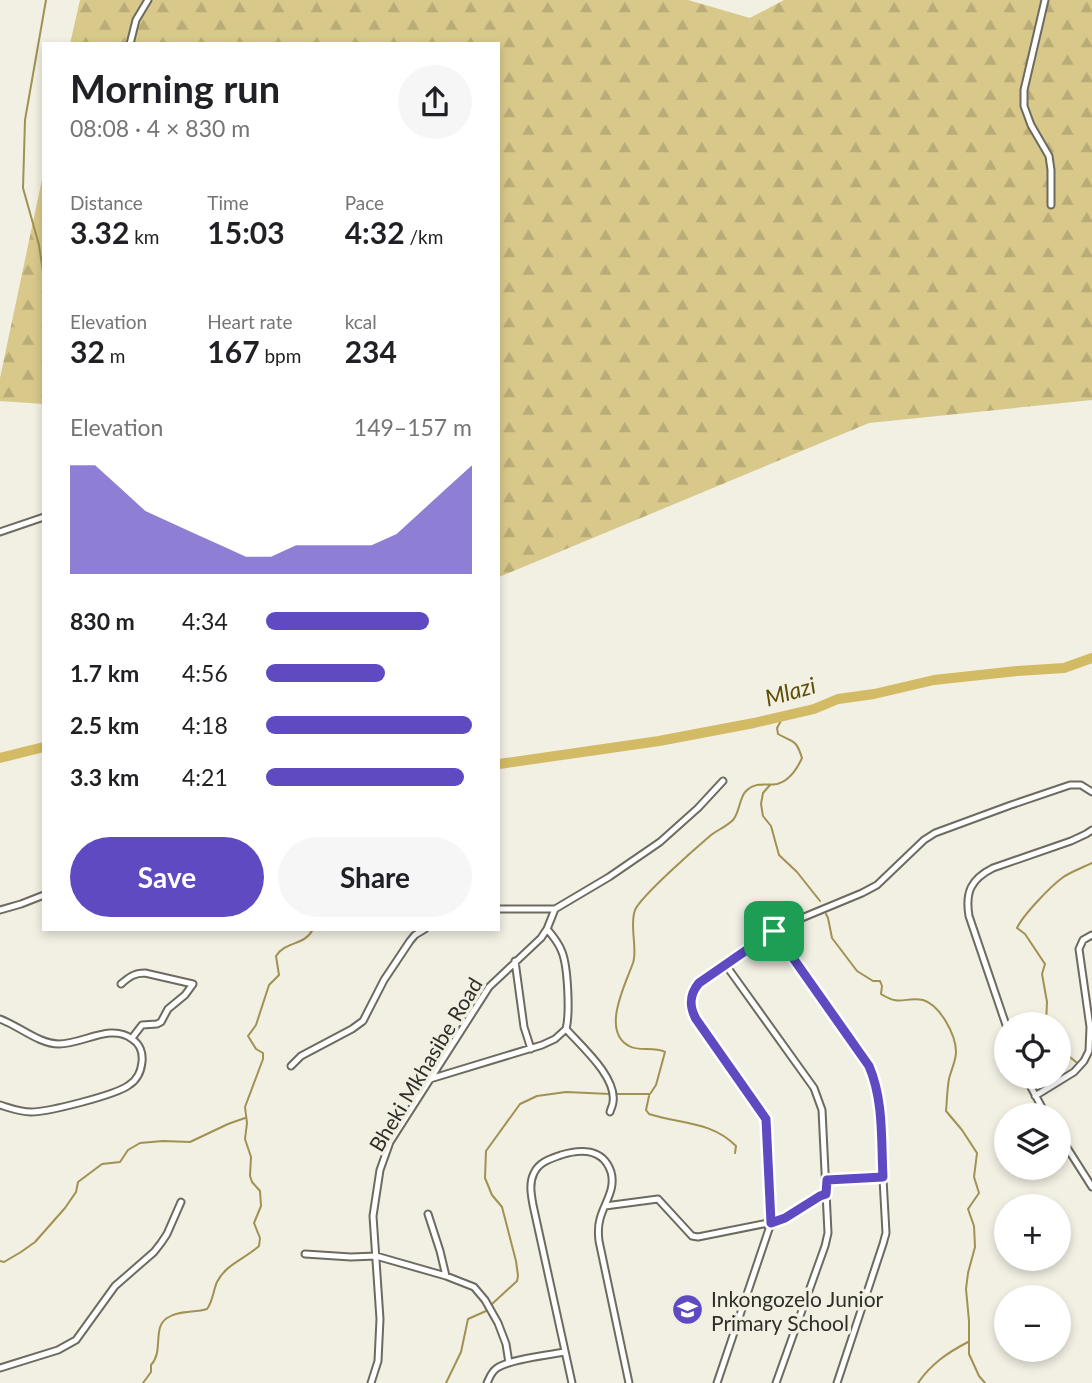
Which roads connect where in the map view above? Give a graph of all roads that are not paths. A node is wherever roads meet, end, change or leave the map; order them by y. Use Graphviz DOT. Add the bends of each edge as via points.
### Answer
graph roads {
  1 [pos="148,0"];
  2 [pos="1045,0"];
  3 [pos="130,42"];
  4 [pos="1051,205"];
  5 [pos="42,518"];
  6 [pos="0,532"];
  7 [pos="723,781"];
  8 [pos="1092,792"];
  9 [pos="1092,830"];
  10 [pos="42,895"];
  11 [pos="0,909"];
  12 [pos="500,909"];
  13 [pos="555,909"];
  14 [pos="547,929"];
  15 [pos="422,931"];
  16 [pos="774,931"];
  17 [pos="1092,935"];
  18 [pos="515,961"];
  19 [pos="725,964"];
  20 [pos="121,984"];
  21 [pos="1084,986"];
  22 [pos="1092,986"];
  23 [pos="1002,1012"];
  24 [pos="0,1019"];
  25 [pos="566,1029"];
  26 [pos="132,1038"];
  27 [pos="531,1049"];
  28 [pos="291,1066"];
  29 [pos="430,1079"];
  30 [pos="1032,1089"];
  31 [pos="1035,1096"];
  32 [pos="1039,1103"];
  33 [pos="0,1105"];
  34 [pos="610,1112"];
  35 [pos="1071,1154"];
  36 [pos="883,1177"];
  37 [pos="827,1180"];
  38 [pos="1092,1187"];
  39 [pos="826,1194"];
  40 [pos="181,1202"];
  41 [pos="605,1206"];
  42 [pos="428,1214"];
  43 [pos="771,1223"];
  44 [pos="305,1254"];
  45 [pos="376,1256"];
  46 [pos="446,1276"];
  47 [pos="565,1352"];
  48 [pos="509,1363"];
  49 [pos="0,1368"];
  50 [pos="371,1383"];
  51 [pos="488,1383"];
  52 [pos="572,1383"];
  53 [pos="629,1383"];
  54 [pos="718,1383"];
  55 [pos="776,1383"];
  56 [pos="837,1383"];
  1 -- 3 [label="street"];
  2 -- 4 [label="street" via="1023,98 1026,115 1048,151"];
  5 -- 6 [label="street"];
  7 -- 13 [label="street" via="660,842"];
  8 -- 16 [label="street" via="1070,785 935,834 917,845 877,885"];
  9 -- 23 [label="street" via="993,868 971,886 969,916"];
  10 -- 11 [label="street"];
  12 -- 13 [label="street"];
  13 -- 14 [label="street"];
  14 -- 18 [label="street, Bheki Mkhasibe Road"];
  14 -- 25 [label="street" via="564,960"];
  15 -- 28 [label="street" via="384,980 363,1021"];
  16 -- 19 [label="street"];
  16 -- 36 [label="street" via="872,1073 878,1088"];
  17 -- 21 [label="street" via="1079,949"];
  18 -- 27 [label="street"];
  18 -- 29 [label="street, Bheki Mkhasibe Road" via="489,987"];
  19 -- 37 [label="street" via="820,1099"];
  19 -- 43 [label="street" via="699,983 691,1003 696,1019 766,1119"];
  20 -- 26 [label="street" via="137,973 193,984 161,1022 142,1025"];
  21 -- 22 [label="street"];
  21 -- 31 [label="street" via="1089,1051 1074,1072"];
  24 -- 26 [label="street" via="59,1044 114,1032"];
  25 -- 27 [label="street"];
  25 -- 34 [label="street" via="601,1069 613,1091"];
  26 -- 33 [label="street" via="141,1051 142,1063 137,1078 127,1087 34,1112"];
  27 -- 29 [label="street"];
  29 -- 45 [label="street, Bheki Mkhasibe Road" via="383,1157 373,1216"];
  30 -- 31 [label="street"];
  31 -- 32 [label="street"];
  35 -- 38 [label="street"];
  36 -- 37 [label="street"];
  36 -- 56 [label="street" via="886,1233"];
  37 -- 39 [label="street"];
  39 -- 43 [label="street"];
  39 -- 55 [label="street" via="825,1247"];
  40 -- 49 [label="street" via="161,1243 115,1286 70,1345"];
  41 -- 43 [label="street" via="659,1199 692,1236"];
  41 -- 47 [label="street" via="612,1179 598,1155 572,1152 548,1159 535,1170 533,1205"];
  41 -- 53 [label="street" via="599,1220 599,1241"];
  42 -- 46 [label="street"];
  43 -- 54 [label="street"];
  44 -- 45 [label="street"];
  45 -- 46 [label="street"];
  45 -- 50 [label="street, Bheki Mkhasibe Road" via="379,1347"];
  46 -- 48 [label="street" via="474,1287 482,1296 502,1333"];
  47 -- 48 [label="street"];
  47 -- 52 [label="street"];
  48 -- 51 [label="street" via="498,1367"];
}
